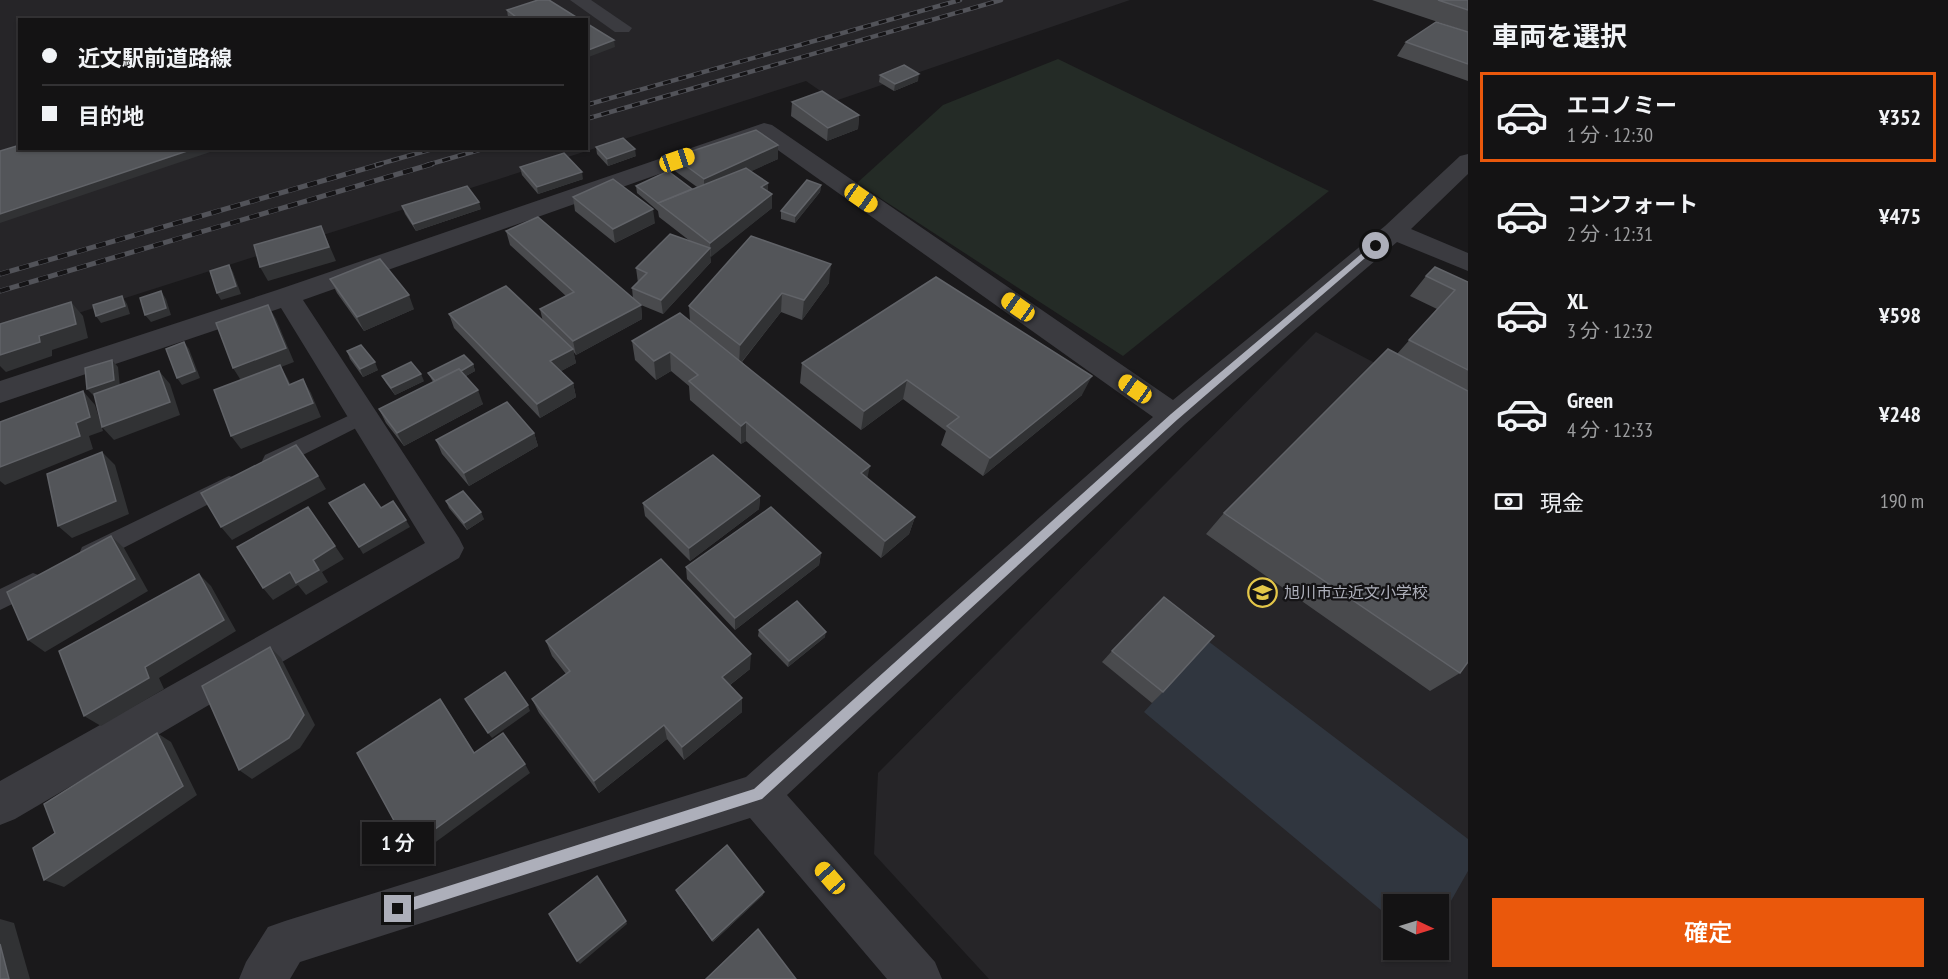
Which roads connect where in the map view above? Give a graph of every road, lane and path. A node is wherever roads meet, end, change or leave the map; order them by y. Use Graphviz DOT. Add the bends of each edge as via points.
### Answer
graph roads {
  1 [pos="579,0"];
  2 [pos="622,28"];
  3 [pos="1468,161"];
  4 [pos="1394,231"];
  5 [pos="1468,263"];
  6 [pos="287,296"];
  7 [pos="0,392"];
  8 [pos="363,416"];
  9 [pos="1174,416"];
  10 [pos="75,562"];
  11 [pos="53,572"];
  12 [pos="0,600"];
  13 [pos="758,794"];
  14 [pos="0,804"];
  15 [pos="263,979"];
  16 [pos="918,979"];
  1 -- 2 [label="street"];
  3 -- 4 [label="street"];
  4 -- 5 [label="street"];
  4 -- 9 [label="street"];
  6 -- 7 [label="street"];
  6 -- 8 [label="street"];
  6 -- 9 [label="street" via="764,130"];
  8 -- 10 [label="lane"];
  8 -- 14 [label="street" via="447,548"];
  9 -- 13 [label="street"];
  11 -- 12 [label="lane"];
  13 -- 15 [label="street" via="285,945"];
  13 -- 16 [label="street"];
}
